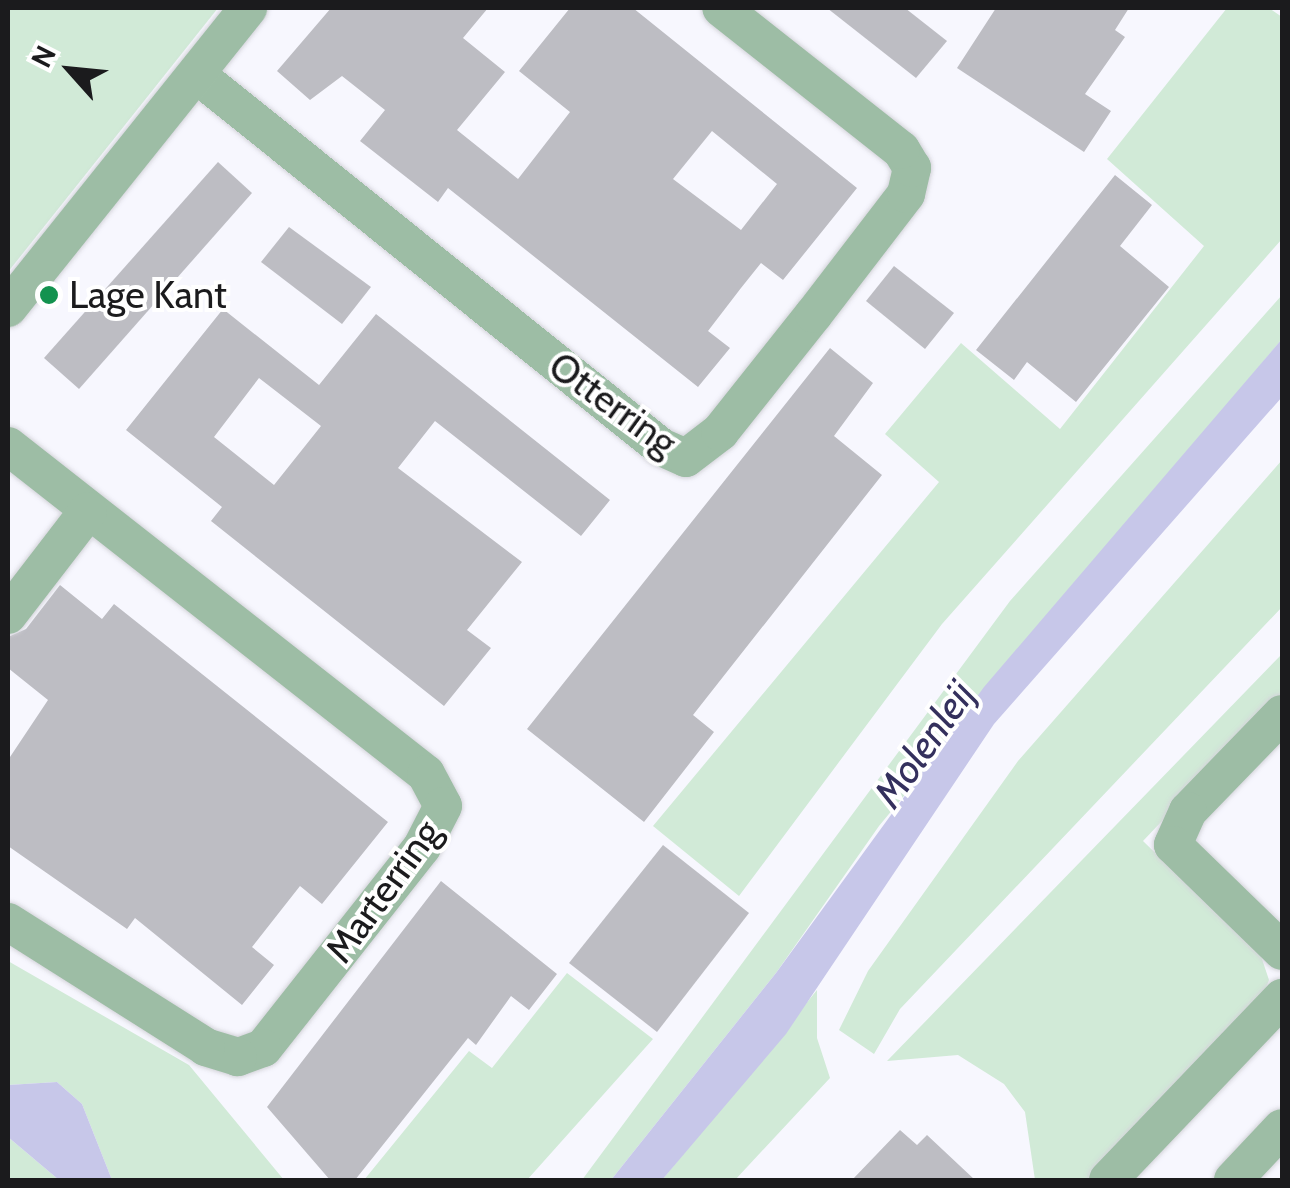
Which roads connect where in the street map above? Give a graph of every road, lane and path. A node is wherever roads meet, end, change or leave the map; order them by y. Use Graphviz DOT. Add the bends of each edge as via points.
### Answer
graph roads {
  1 [pos="248,8"];
  2 [pos="720,8"];
  3 [pos="196,74"];
  4 [pos="8,308"];
  5 [pos="8,446"];
  6 [pos="88,511"];
  7 [pos="8,615"];
  8 [pos="1282,714"];
  9 [pos="8,922"];
  10 [pos="1282,951"];
  11 [pos="1282,998"];
  12 [pos="1282,1128"];
  13 [pos="1108,1180"];
  14 [pos="1233,1180"];
  1 -- 3 [label="street"];
  2 -- 3 [label="street, Otterring" via="902,150 912,168 906,194 814,314 720,432 686,458 660,447"];
  3 -- 4 [label="street"];
  5 -- 6 [label="street, Marterring"];
  6 -- 7 [label="street"];
  6 -- 9 [label="street, Marterring" via="426,774 443,806 422,847 263,1048 238,1057 206,1048"];
  8 -- 10 [label="street" via="1188,810 1173,845"];
  11 -- 13 [label="street"];
  12 -- 14 [label="street"];
}
